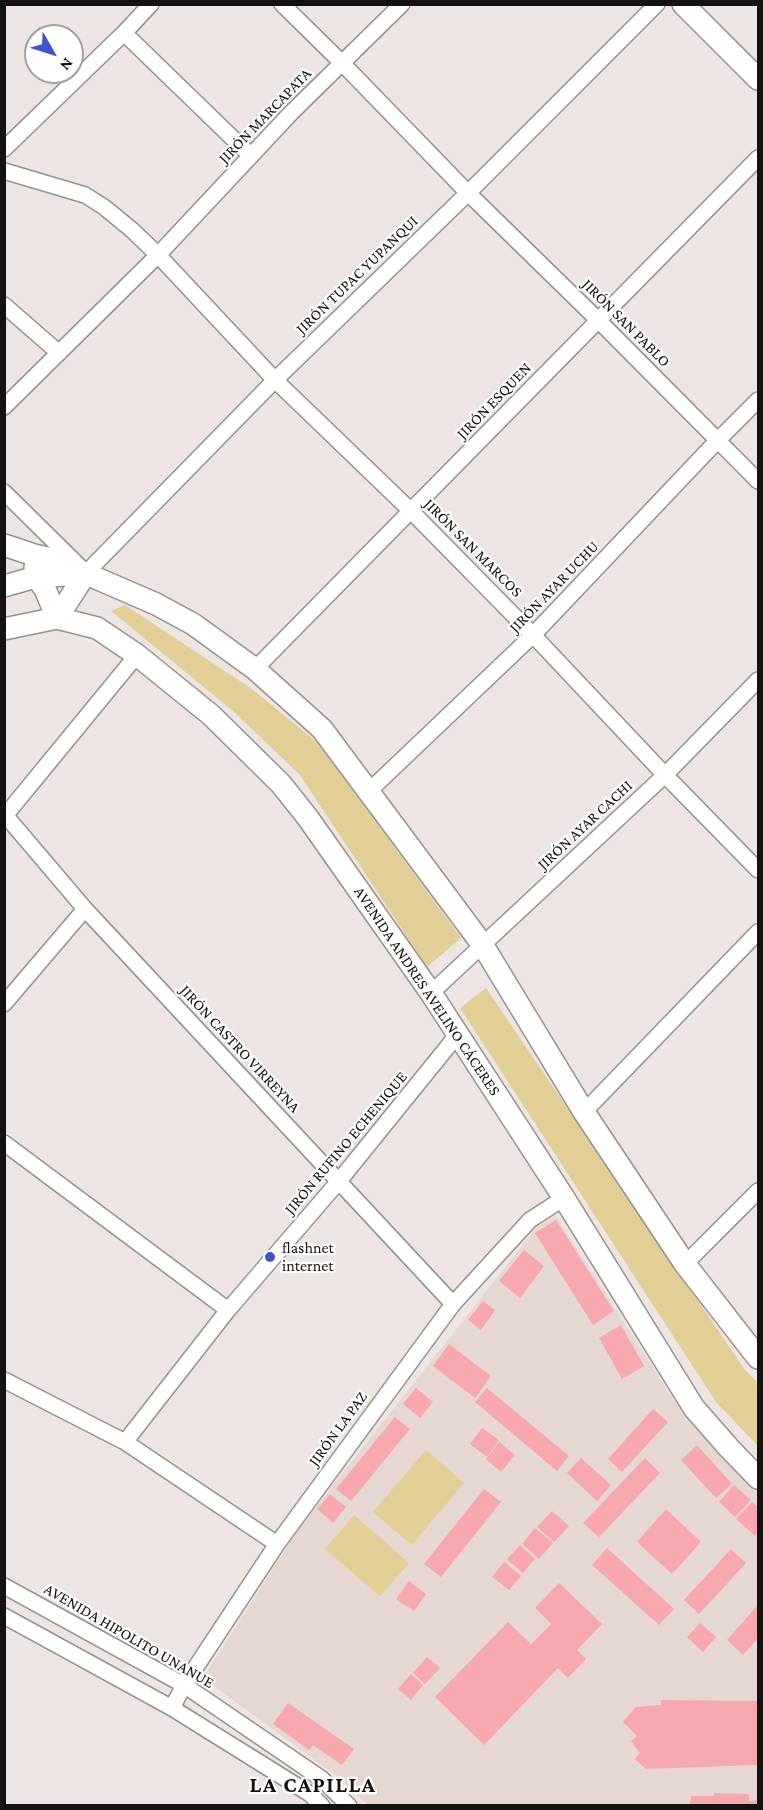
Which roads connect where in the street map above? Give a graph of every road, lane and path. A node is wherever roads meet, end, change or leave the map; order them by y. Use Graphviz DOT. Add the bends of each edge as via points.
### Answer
graph roads {
  1 [pos="151,4"];
  2 [pos="282,4"];
  3 [pos="402,4"];
  4 [pos="657,4"];
  5 [pos="683,4"];
  6 [pos="124,33"];
  7 [pos="342,63"];
  8 [pos="759,79"];
  9 [pos="4,149"];
  10 [pos="251,156"];
  11 [pos="759,158"];
  12 [pos="4,171"];
  13 [pos="468,193"];
  14 [pos="158,255"];
  15 [pos="4,304"];
  16 [pos="598,320"];
  17 [pos="59,353"];
  18 [pos="275,380"];
  19 [pos="759,400"];
  20 [pos="4,407"];
  21 [pos="717,441"];
  22 [pos="759,481"];
  23 [pos="4,492"];
  24 [pos="411,511"];
  25 [pos="4,545"];
  26 [pos="34,555"];
  27 [pos="86,573"];
  28 [pos="36,577"];
  29 [pos="4,586"];
  30 [pos="57,618"];
  31 [pos="4,629"];
  32 [pos="533,635"];
  33 [pos="137,655"];
  34 [pos="255,669"];
  35 [pos="759,680"];
  36 [pos="665,775"];
  37 [pos="368,792"];
  38 [pos="5,817"];
  39 [pos="759,870"];
  40 [pos="85,909"];
  41 [pos="759,932"];
  42 [pos="482,944"];
  43 [pos="431,993"];
  44 [pos="4,1004"];
  45 [pos="458,1034"];
  46 [pos="584,1112"];
  47 [pos="4,1143"];
  48 [pos="339,1181"];
  49 [pos="759,1191"];
  50 [pos="564,1198"];
  51 [pos="685,1264"];
  52 [pos="453,1304"];
  53 [pos="228,1310"];
  54 [pos="759,1358"];
  55 [pos="4,1380"];
  56 [pos="125,1442"];
  57 [pos="759,1478"];
  58 [pos="277,1544"];
  59 [pos="4,1586"];
  60 [pos="57,1615"];
  61 [pos="4,1616"];
  62 [pos="45,1639"];
  63 [pos="154,1668"];
  64 [pos="183,1684"];
  65 [pos="141,1692"];
  66 [pos="171,1708"];
  67 [pos="322,1779"];
  68 [pos="310,1794"];
  69 [pos="299,1806"];
  70 [pos="322,1806"];
  71 [pos="349,1806"];
  1 -- 6 [label="street"];
  2 -- 7 [label="street, JIRÓN SAN PABLO"];
  3 -- 7 [label="street, JIRÓN MARCAPATA"];
  4 -- 13 [label="street, JIRÓN TUPAC YUPANQUI"];
  5 -- 8 [label="main road"];
  6 -- 9 [label="street"];
  6 -- 10 [label="street"];
  7 -- 10 [label="street, JIRÓN MARCAPATA"];
  7 -- 13 [label="street, JIRÓN SAN PABLO"];
  10 -- 14 [label="street, JIRÓN MARCAPATA"];
  11 -- 16 [label="street, JIRÓN ESQUEN"];
  12 -- 14 [label="street, JIRÓN SAN MARCOS" via="85,195"];
  13 -- 16 [label="street, JIRÓN SAN PABLO"];
  13 -- 18 [label="street, JIRÓN TUPAC YUPANQUI"];
  14 -- 17 [label="street, JIRÓN MARCAPATA"];
  14 -- 18 [label="street, JIRÓN SAN MARCOS"];
  15 -- 17 [label="street"];
  16 -- 21 [label="street, JIRÓN SAN PABLO"];
  16 -- 24 [label="street, JIRÓN ESQUEN"];
  17 -- 20 [label="street, JIRÓN MARCAPATA"];
  18 -- 24 [label="street, JIRÓN SAN MARCOS"];
  18 -- 27 [label="street, JIRÓN TUPAC YUPANQUI"];
  19 -- 21 [label="street, JIRÓN AYAR UCHU"];
  21 -- 22 [label="street, JIRÓN SAN PABLO"];
  21 -- 32 [label="street, JIRÓN AYAR UCHU"];
  23 -- 27 [label="street"];
  24 -- 32 [label="street, JIRÓN SAN MARCOS"];
  24 -- 34 [label="street, JIRÓN ESQUEN"];
  25 -- 26 [label="main road"];
  26 -- 27 [label="main road"];
  26 -- 28 [label="main road"];
  27 -- 28 [label="main road"];
  27 -- 30 [label="main road"];
  27 -- 34 [label="main road" via="193,624"];
  28 -- 29 [label="main road"];
  28 -- 30 [label="main road"];
  30 -- 31 [label="main road, AVENIDA ANDRES AVELINO CÁCERES"];
  30 -- 33 [label="main road, AVENIDA ANDRES AVELINO CÁCERES" via="97,628"];
  32 -- 36 [label="street, JIRÓN SAN MARCOS"];
  32 -- 37 [label="street, JIRÓN AYAR UCHU"];
  33 -- 38 [label="street"];
  33 -- 43 [label="main road, AVENIDA ANDRES AVELINO CÁCERES" via="211,715 281,784"];
  34 -- 37 [label="main road" via="322,729"];
  35 -- 36 [label="street, JIRÓN AYAR CACHI"];
  36 -- 39 [label="street, JIRÓN SAN MARCOS"];
  36 -- 42 [label="street, JIRÓN AYAR CACHI"];
  37 -- 42 [label="main road"];
  38 -- 40 [label="street, JIRÓN CASTRO VIRREYNA"];
  40 -- 44 [label="street"];
  40 -- 48 [label="street, JIRÓN CASTRO VIRREYNA"];
  41 -- 46 [label="street"];
  42 -- 43 [label="street, JIRÓN AYAR CACHI"];
  42 -- 46 [label="main road"];
  43 -- 45 [label="main road, AVENIDA ANDRES AVELINO CÁCERES"];
  45 -- 48 [label="street, JIRÓN RUFINO ECHENIQUE"];
  45 -- 50 [label="main road, AVENIDA ANDRES AVELINO CÁCERES"];
  46 -- 51 [label="main road"];
  47 -- 53 [label="street"];
  48 -- 52 [label="street, JIRÓN CASTRO VIRREYNA"];
  48 -- 53 [label="street, JIRÓN RUFINO ECHENIQUE"];
  49 -- 51 [label="street"];
  50 -- 52 [label="street, JIRÓN LA PAZ" via="530,1220"];
  50 -- 57 [label="main road, AVENIDA ANDRES AVELINO CÁCERES" via="694,1408"];
  51 -- 54 [label="main road"];
  52 -- 58 [label="street, JIRÓN LA PAZ"];
  53 -- 56 [label="street, JIRÓN RUFINO ECHENIQUE"];
  55 -- 56 [label="street"];
  56 -- 58 [label="street"];
  58 -- 64 [label="street, JIRÓN LA PAZ"];
  59 -- 60 [label="street, AVENIDA HIPOLITO UNANUE"];
  60 -- 62 [label="street"];
  60 -- 63 [label="street, AVENIDA HIPOLITO UNANUE"];
  61 -- 62 [label="street"];
  62 -- 65 [label="street"];
  63 -- 64 [label="street, AVENIDA HIPOLITO UNANUE"];
  63 -- 65 [label="street"];
  64 -- 66 [label="street, JIRÓN LA PAZ"];
  64 -- 67 [label="street, AVENIDA HIPOLITO UNANUE"];
  65 -- 66 [label="street"];
  66 -- 68 [label="street"];
  67 -- 68 [label="street"];
  67 -- 71 [label="street, AVENIDA HIPOLITO UNANUE"];
  68 -- 69 [label="street"];
  68 -- 70 [label="street"];
}
